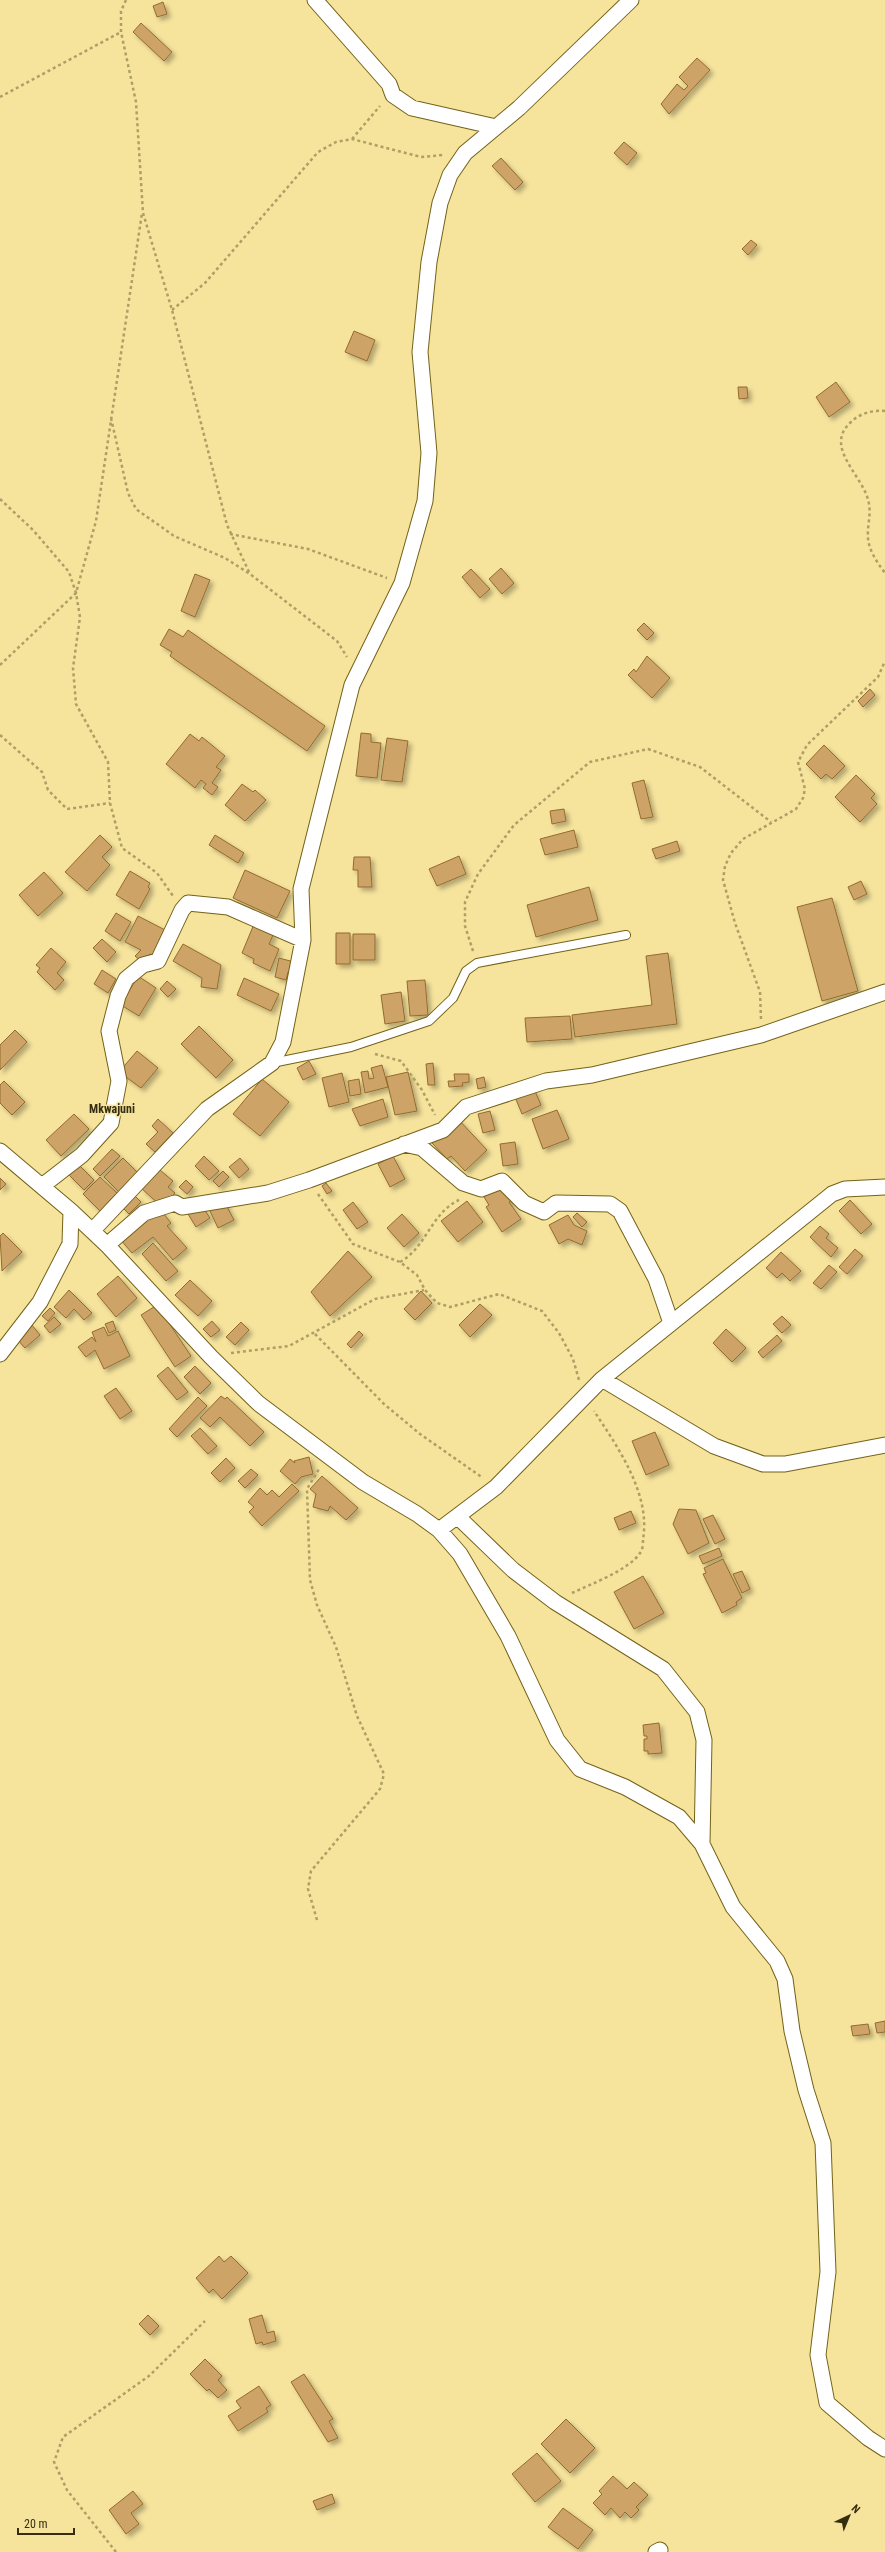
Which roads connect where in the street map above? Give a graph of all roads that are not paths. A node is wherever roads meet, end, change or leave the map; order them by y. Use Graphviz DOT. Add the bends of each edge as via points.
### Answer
graph roads {
  1 [pos="315,0"];
  2 [pos="631,0"];
  3 [pos="496,127"];
  4 [pos="626,935"];
  5 [pos="303,940"];
  6 [pos="885,992"];
  7 [pos="272,1063"];
  8 [pos="403,1144"];
  9 [pos="0,1151"];
  10 [pos="42,1186"];
  11 [pos="885,1187"];
  12 [pos="71,1211"];
  13 [pos="93,1230"];
  14 [pos="107,1245"];
  15 [pos="671,1323"];
  16 [pos="0,1354"];
  17 [pos="602,1379"];
  18 [pos="885,1446"];
  19 [pos="458,1517"];
  20 [pos="439,1530"];
  21 [pos="702,1844"];
  22 [pos="885,2449"];
  1 -- 3 [label="street" via="389,84 393,95 412,108"];
  2 -- 3 [label="street"];
  3 -- 5 [label="street" via="466,153 450,175 440,203 429,262 420,352 429,454 425,501 402,584 352,685 301,889"];
  4 -- 7 [label="lane" via="476,963 466,971 452,998 429,1021 351,1047"];
  5 -- 7 [label="street" via="284,1042"];
  5 -- 10 [label="street" via="228,907 188,903 182,910 158,961 144,965 126,978 118,996 109,1031 119,1080 111,1123 82,1155"];
  6 -- 8 [label="street" via="761,1035 592,1075 546,1081 466,1107 443,1130"];
  7 -- 13 [label="street" via="207,1109"];
  8 -- 14 [label="street" via="268,1193 182,1207 175,1203 144,1213"];
  8 -- 15 [label="street" via="422,1148 463,1183 482,1189 502,1181 524,1203 544,1212 556,1203 610,1204 620,1210 656,1279"];
  9 -- 10 [label="street"];
  10 -- 12 [label="street"];
  11 -- 15 [label="street" via="845,1189 832,1194"];
  12 -- 13 [label="street"];
  12 -- 16 [label="street" via="70,1244 40,1302"];
  13 -- 14 [label="street"];
  14 -- 20 [label="street" via="211,1357 258,1403 326,1456"];
  15 -- 17 [label="street"];
  17 -- 18 [label="street" via="714,1446 763,1464 785,1464"];
  17 -- 19 [label="street" via="496,1487"];
  19 -- 20 [label="street"];
  19 -- 21 [label="street" via="513,1570 555,1602 663,1669 697,1712 704,1740"];
  20 -- 21 [label="street" via="460,1554 505,1630 557,1740 580,1769 625,1787 679,1817"];
  21 -- 22 [label="street" via="733,1907 777,1960 785,1979 792,2031 806,2090 823,2143 828,2272 818,2355 827,2403"];
}
